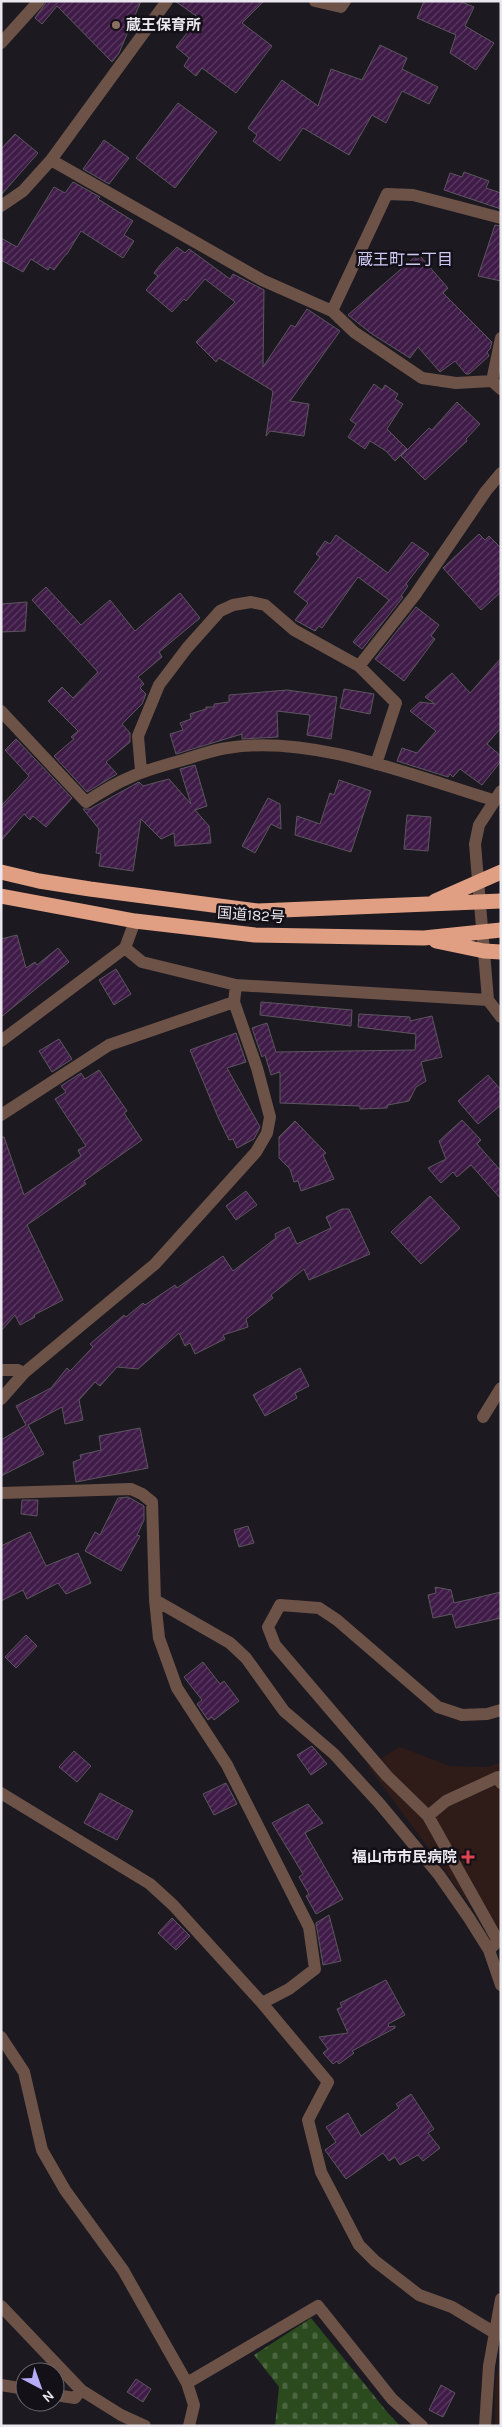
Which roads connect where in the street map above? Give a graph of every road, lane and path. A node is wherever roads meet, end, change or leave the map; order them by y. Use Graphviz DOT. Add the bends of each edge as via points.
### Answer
graph roads {
  1 [pos="39,1"];
  2 [pos="166,1"];
  3 [pos="315,1"];
  4 [pos="345,1"];
  5 [pos="1,43"];
  6 [pos="51,160"];
  7 [pos="1,206"];
  8 [pos="501,218"];
  9 [pos="332,312"];
  10 [pos="501,338"];
  11 [pos="496,385"];
  12 [pos="501,473"];
  13 [pos="359,666"];
  14 [pos="1,711"];
  15 [pos="376,764"];
  16 [pos="141,771"];
  17 [pos="497,796"];
  18 [pos="1,872"];
  19 [pos="501,872"];
  20 [pos="477,882"];
  21 [pos="1,896"];
  22 [pos="501,901"];
  23 [pos="479,903"];
  24 [pos="430,904"];
  25 [pos="135,921"];
  26 [pos="501,930"];
  27 [pos="482,932"];
  28 [pos="424,938"];
  29 [pos="125,948"];
  30 [pos="484,951"];
  31 [pos="501,952"];
  32 [pos="236,985"];
  33 [pos="488,1000"];
  34 [pos="234,1002"];
  35 [pos="501,1017"];
  36 [pos="1,1041"];
  37 [pos="1,1115"];
  38 [pos="1,1370"];
  39 [pos="24,1373"];
  40 [pos="501,1388"];
  41 [pos="1,1399"];
  42 [pos="483,1417"];
  43 [pos="1,1493"];
  44 [pos="154,1600"];
  45 [pos="501,1710"];
  46 [pos="501,1783"];
  47 [pos="1,1792"];
  48 [pos="428,1816"];
  49 [pos="489,1950"];
  50 [pos="501,1985"];
  51 [pos="262,2003"];
  52 [pos="1,2037"];
  53 [pos="501,2299"];
  54 [pos="1,2306"];
  55 [pos="495,2333"];
  56 [pos="188,2383"];
  57 [pos="1,2385"];
  58 [pos="15,2387"];
  59 [pos="81,2390"];
  60 [pos="65,2396"];
  61 [pos="145,2426"];
  62 [pos="189,2426"];
  63 [pos="422,2426"];
  64 [pos="485,2426"];
  1 -- 5 [label="street"];
  2 -- 6 [label="street"];
  3 -- 4 [label="street" via="341,7"];
  6 -- 7 [label="street" via="23,191"];
  6 -- 9 [label="street" via="262,280"];
  8 -- 9 [label="street" via="413,195 387,194"];
  9 -- 11 [label="street" via="354,332 422,378"];
  10 -- 11 [label="street"];
  12 -- 13 [label="street" via="415,595"];
  13 -- 15 [label="street" via="396,703"];
  13 -- 16 [label="street" via="294,630 265,605 251,602 220,611 159,685 138,736"];
  14 -- 16 [label="street" via="86,802 115,782"];
  15 -- 16 [label="street" via="307,748 257,746 227,748"];
  15 -- 17 [label="street"];
  17 -- 20 [label="street" via="479,825 475,844"];
  18 -- 24 [label="highway, 国道182号" via="73,886 258,911"];
  19 -- 20 [label="highway"];
  20 -- 23 [label="street"];
  20 -- 24 [label="highway"];
  21 -- 25 [label="highway, 国道182号"];
  22 -- 23 [label="highway, 国道182号"];
  23 -- 24 [label="highway, 国道182号"];
  23 -- 27 [label="street"];
  25 -- 28 [label="highway, 国道182号" via="255,935"];
  25 -- 29 [label="street"];
  26 -- 27 [label="highway, 国道182号"];
  27 -- 28 [label="highway, 国道182号"];
  27 -- 30 [label="street"];
  28 -- 30 [label="highway"];
  29 -- 32 [label="street" via="142,962"];
  29 -- 36 [label="street"];
  30 -- 31 [label="highway"];
  30 -- 33 [label="street"];
  32 -- 33 [label="street"];
  32 -- 34 [label="street"];
  33 -- 35 [label="street"];
  34 -- 37 [label="street" via="108,1045"];
  34 -- 39 [label="street" via="270,1117 267,1133 256,1152 155,1264"];
  38 -- 39 [label="street"];
  39 -- 41 [label="street"];
  40 -- 42 [label="street"];
  43 -- 44 [label="street" via="131,1489 142,1494 152,1502"];
  44 -- 49 [label="street" via="230,1643 246,1658 284,1711 334,1754 379,1802 433,1867"];
  44 -- 51 [label="street" via="159,1638 176,1688 227,1765 309,1927 315,1969"];
  45 -- 48 [label="street" via="462,1715 438,1707 319,1608 280,1605 268,1627 275,1645 387,1776"];
  46 -- 48 [label="street" via="498,1777 446,1801"];
  47 -- 51 [label="street" via="150,1884"];
  48 -- 49 [label="street" via="498,1941"];
  49 -- 50 [label="street"];
  51 -- 55 [label="street" via="328,2082 308,2120 321,2172 359,2245 419,2295 452,2307"];
  52 -- 56 [label="street" via="24,2072 42,2150 65,2190 123,2270"];
  53 -- 55 [label="street"];
  54 -- 59 [label="street"];
  55 -- 64 [label="street" via="488,2366"];
  56 -- 62 [label="street" via="194,2405"];
  56 -- 63 [label="street" via="318,2306 392,2399"];
  57 -- 58 [label="street"];
  59 -- 60 [label="street" via="75,2398"];
  59 -- 61 [label="street"];
}
